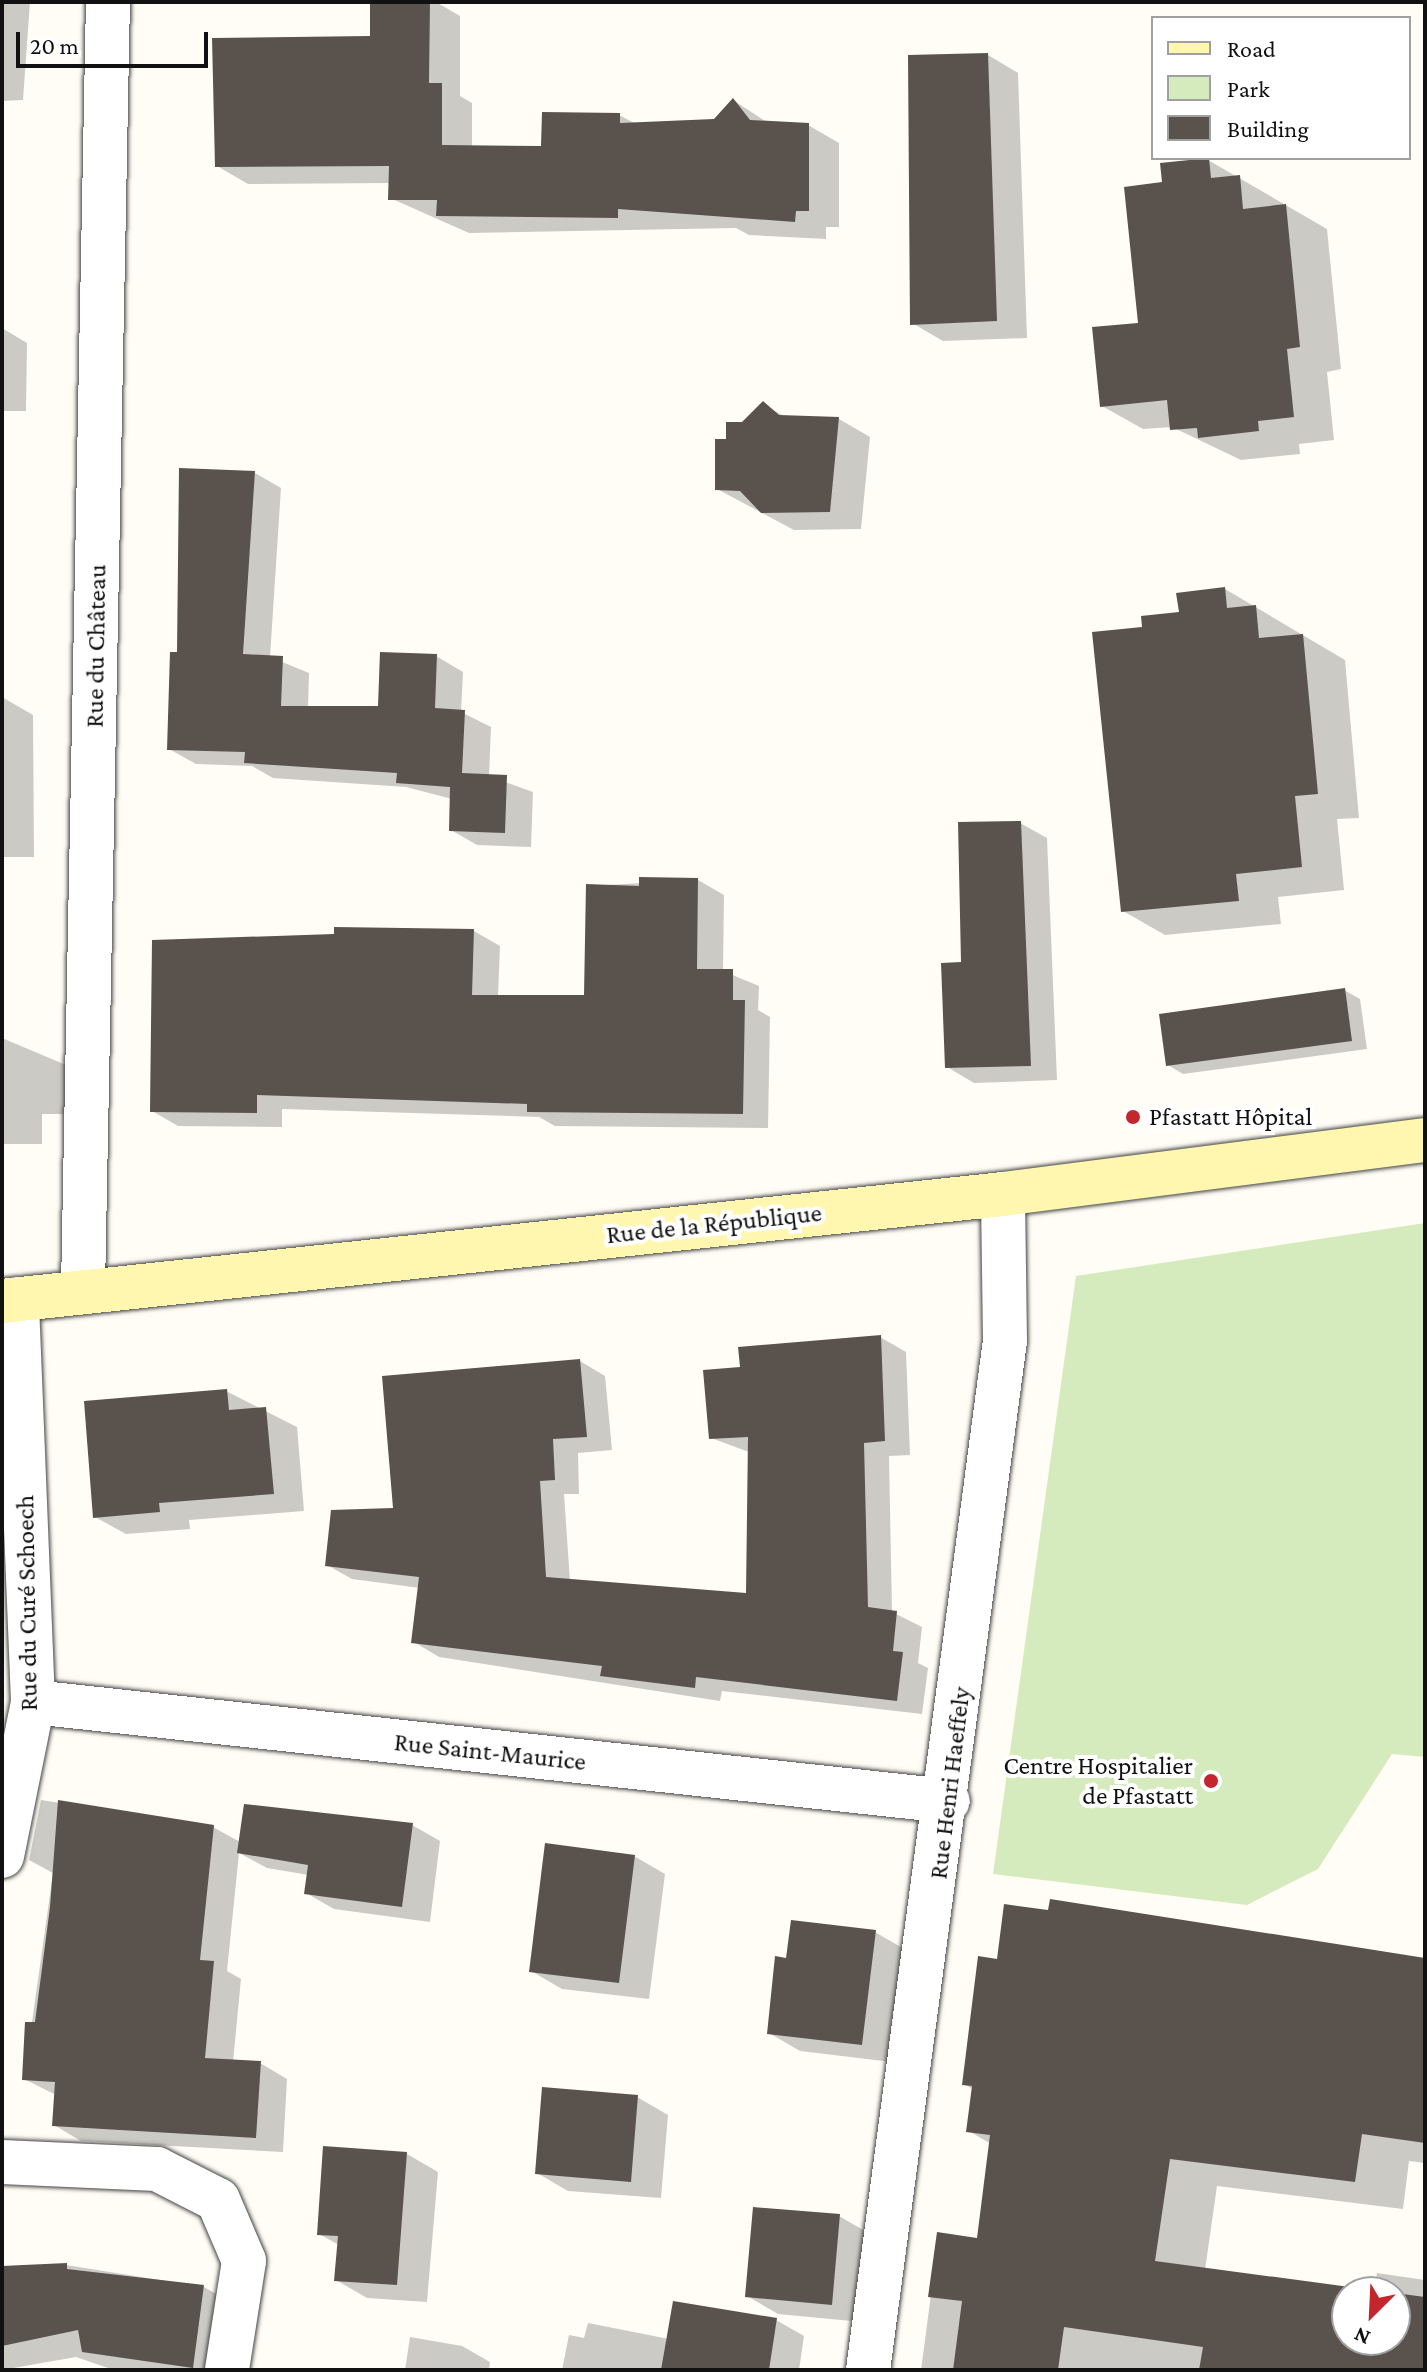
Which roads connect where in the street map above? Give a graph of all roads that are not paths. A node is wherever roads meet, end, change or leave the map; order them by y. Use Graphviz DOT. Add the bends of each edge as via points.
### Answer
graph roads {
  1 [pos="108,2"];
  2 [pos="1425,1140"];
  3 [pos="1003,1194"];
  4 [pos="83,1289"];
  5 [pos="9,1300"];
  6 [pos="33,1702"];
  7 [pos="948,1801"];
  8 [pos="2,1856"];
  9 [pos="2,2162"];
  10 [pos="227,2370"];
  11 [pos="868,2370"];
  1 -- 4 [label="street, Rue du Château"];
  2 -- 3 [label="main road, Rue de la République"];
  3 -- 4 [label="main road, Rue de la République"];
  3 -- 7 [label="street, Rue Henri Haeffely" via="1005,1341"];
  4 -- 5 [label="main road, Rue de la République"];
  5 -- 6 [label="street, Rue du Curé Schoech"];
  6 -- 7 [label="street, Rue Saint-Maurice"];
  6 -- 8 [label="street, Rue du Curé Schoech"];
  7 -- 11 [label="street, Rue Henri Haeffely"];
  9 -- 10 [label="street" via="157,2169 218,2200 244,2261"];
}
